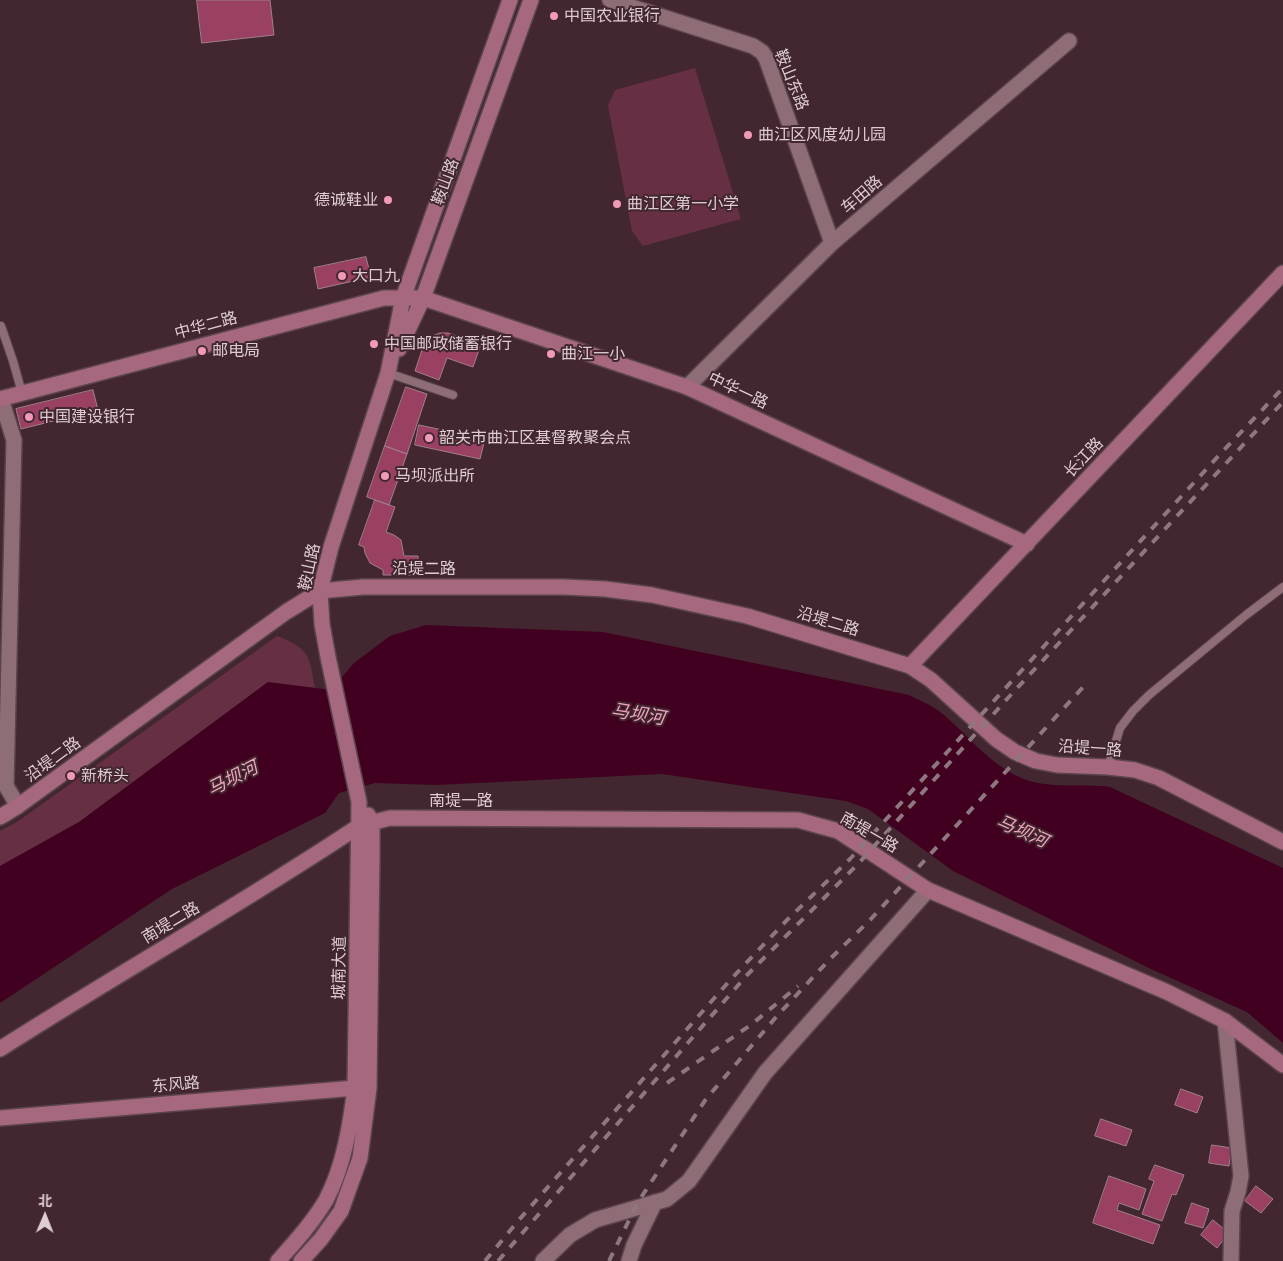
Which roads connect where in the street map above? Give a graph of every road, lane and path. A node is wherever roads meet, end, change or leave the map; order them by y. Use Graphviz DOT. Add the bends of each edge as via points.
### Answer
graph roads {
  1 [pos="510,0"];
  2 [pos="531,0"];
  3 [pos="610,0"];
  4 [pos="1069,41"];
  5 [pos="832,243"];
  6 [pos="1283,273"];
  7 [pos="403,298"];
  8 [pos="423,298"];
  9 [pos="0,327"];
  10 [pos="388,372"];
  11 [pos="687,387"];
  12 [pos="22,393"];
  13 [pos="454,395"];
  14 [pos="0,399"];
  15 [pos="1027,544"];
  16 [pos="1283,587"];
  17 [pos="320,591"];
  18 [pos="328,657"];
  19 [pos="910,666"];
  20 [pos="1108,767"];
  21 [pos="18,806"];
  22 [pos="0,817"];
  23 [pos="366,824"];
  24 [pos="1283,842"];
  25 [pos="928,890"];
  26 [pos="1225,1021"];
  27 [pos="0,1049"];
  28 [pos="1283,1065"];
  29 [pos="356,1088"];
  30 [pos="0,1118"];
  31 [pos="655,1202"];
  32 [pos="543,1260"];
  33 [pos="278,1261"];
  34 [pos="301,1261"];
  35 [pos="629,1261"];
  36 [pos="1231,1261"];
  1 -- 7 [label="main road, 鞍山路"];
  2 -- 8 [label="main road, 鞍山路"];
  3 -- 5 [label="street, 鞍山东路" via="753,46 762,52"];
  4 -- 5 [label="street, 车田路"];
  5 -- 11 [label="street, 车田路"];
  6 -- 15 [label="main road, 长江路"];
  7 -- 8 [label="main road, 中华二路"];
  7 -- 10 [label="main road, 鞍山路"];
  7 -- 12 [label="main road, 中华二路" via="384,298"];
  8 -- 10 [label="main road, 鞍山路"];
  8 -- 11 [label="main road, 中华一路"];
  9 -- 12 [label="lane"];
  10 -- 13 [label="lane"];
  10 -- 17 [label="main road, 鞍山路" via="331,547"];
  11 -- 15 [label="main road, 中华一路"];
  12 -- 14 [label="main road, 中华二路"];
  14 -- 21 [label="street" via="14,440 6,786"];
  15 -- 19 [label="main road, 长江路"];
  16 -- 20 [label="lane" via="1133,711 1120,728"];
  17 -- 18 [label="main road, 鞍山路"];
  17 -- 19 [label="main road, 沿堤二路" via="364,587 605,589 652,595 747,616"];
  17 -- 21 [label="main road, 沿堤二路" via="286,612"];
  18 -- 23 [label="main road, 城南大道"];
  19 -- 20 [label="main road, 沿堤一路" via="931,680 1014,752 1057,765"];
  20 -- 24 [label="main road, 沿堤一路" via="1135,770 1159,778"];
  21 -- 22 [label="main road, 沿堤二路"];
  23 -- 25 [label="main road, 南堤一路" via="390,818 798,820 838,831"];
  23 -- 27 [label="main road, 南堤二路"];
  23 -- 29 [label="main road, 城南大道"];
  23 -- 34 [label="main road" via="369,1088 366,1123 360,1158 341,1211"];
  25 -- 26 [label="main road, 南堤一路" via="1167,992"];
  25 -- 31 [label="street" via="765,1073 689,1181 667,1199"];
  26 -- 28 [label="main road, 南堤一路"];
  26 -- 36 [label="street" via="1241,1176 1232,1211"];
  29 -- 30 [label="main road, 东风路"];
  29 -- 33 [label="main road, 城南大道" via="336,1177 325,1201 305,1230"];
  31 -- 32 [label="street" via="595,1220 570,1235"];
  31 -- 35 [label="street"];
}
